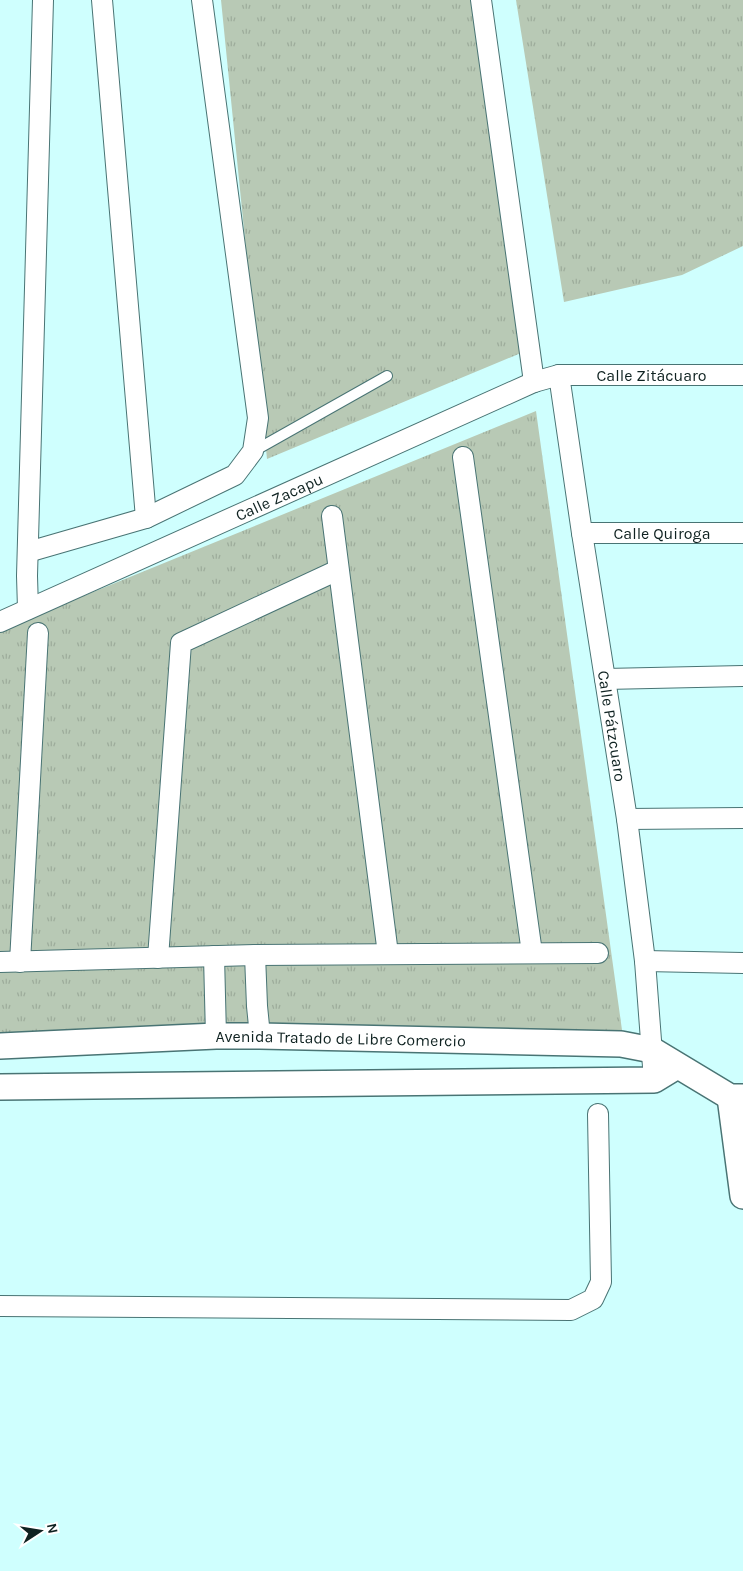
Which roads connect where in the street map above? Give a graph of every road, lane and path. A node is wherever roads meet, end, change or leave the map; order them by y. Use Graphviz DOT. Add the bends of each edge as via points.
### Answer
graph roads {
  1 [pos="43,0"];
  2 [pos="102,0"];
  3 [pos="202,0"];
  4 [pos="482,0"];
  5 [pos="559,375"];
  6 [pos="743,375"];
  7 [pos="387,376"];
  8 [pos="534,382"];
  9 [pos="253,451"];
  10 [pos="463,457"];
  11 [pos="332,516"];
  12 [pos="146,518"];
  13 [pos="582,533"];
  14 [pos="743,533"];
  15 [pos="28,552"];
  16 [pos="338,570"];
  17 [pos="28,609"];
  18 [pos="0,622"];
  19 [pos="38,633"];
  20 [pos="743,676"];
  21 [pos="605,679"];
  22 [pos="743,818"];
  23 [pos="627,819"];
  24 [pos="532,953"];
  25 [pos="598,953"];
  26 [pos="388,954"];
  27 [pos="255,955"];
  28 [pos="214,956"];
  29 [pos="158,958"];
  30 [pos="645,961"];
  31 [pos="0,962"];
  32 [pos="20,962"];
  33 [pos="743,963"];
  34 [pos="216,1036"];
  35 [pos="260,1036"];
  36 [pos="0,1046"];
  37 [pos="652,1050"];
  38 [pos="677,1066"];
  39 [pos="654,1080"];
  40 [pos="0,1087"];
  41 [pos="736,1097"];
  42 [pos="598,1114"];
  43 [pos="743,1196"];
  44 [pos="0,1306"];
  1 -- 15 [label="street"];
  2 -- 12 [label="street"];
  3 -- 9 [label="street" via="258,418"];
  4 -- 8 [label="street"];
  5 -- 6 [label="street, Calle Zitácuaro"];
  5 -- 8 [label="street, Calle Zacapu"];
  5 -- 13 [label="street, Calle Pátzcuaro"];
  7 -- 9 [label="lane"];
  8 -- 17 [label="street, Calle Zacapu"];
  9 -- 12 [label="street" via="235,475"];
  10 -- 24 [label="street"];
  11 -- 16 [label="street"];
  12 -- 15 [label="street"];
  13 -- 14 [label="street, Calle Quiroga"];
  13 -- 21 [label="street, Calle Pátzcuaro"];
  15 -- 17 [label="street"];
  16 -- 26 [label="street"];
  16 -- 29 [label="street" via="181,644"];
  17 -- 18 [label="street, Calle Zacapu"];
  19 -- 32 [label="street"];
  20 -- 21 [label="street"];
  21 -- 23 [label="street, Calle Pátzcuaro"];
  22 -- 23 [label="street"];
  23 -- 30 [label="street, Calle Pátzcuaro"];
  24 -- 25 [label="street"];
  24 -- 26 [label="street"];
  26 -- 27 [label="street"];
  27 -- 28 [label="street"];
  27 -- 35 [label="street"];
  28 -- 29 [label="street"];
  28 -- 34 [label="street"];
  29 -- 32 [label="street"];
  30 -- 33 [label="street"];
  30 -- 37 [label="street, Calle Pátzcuaro"];
  31 -- 32 [label="street"];
  34 -- 35 [label="street, Avenida Tratado de Libre Comercio"];
  34 -- 36 [label="street, Avenida Tratado de Libre Comercio"];
  35 -- 37 [label="street, Avenida Tratado de Libre Comercio" via="622,1044"];
  37 -- 38 [label="street, Avenida Tratado de Libre Comercio"];
  37 -- 39 [label="street, Calle Pátzcuaro"];
  38 -- 39 [label="street"];
  38 -- 41 [label="street, Avenida Tratado de Libre Comercio"];
  39 -- 40 [label="street"];
  41 -- 43 [label="street"];
  42 -- 44 [label="street" via="600,1282 593,1299 571,1310"];
}
